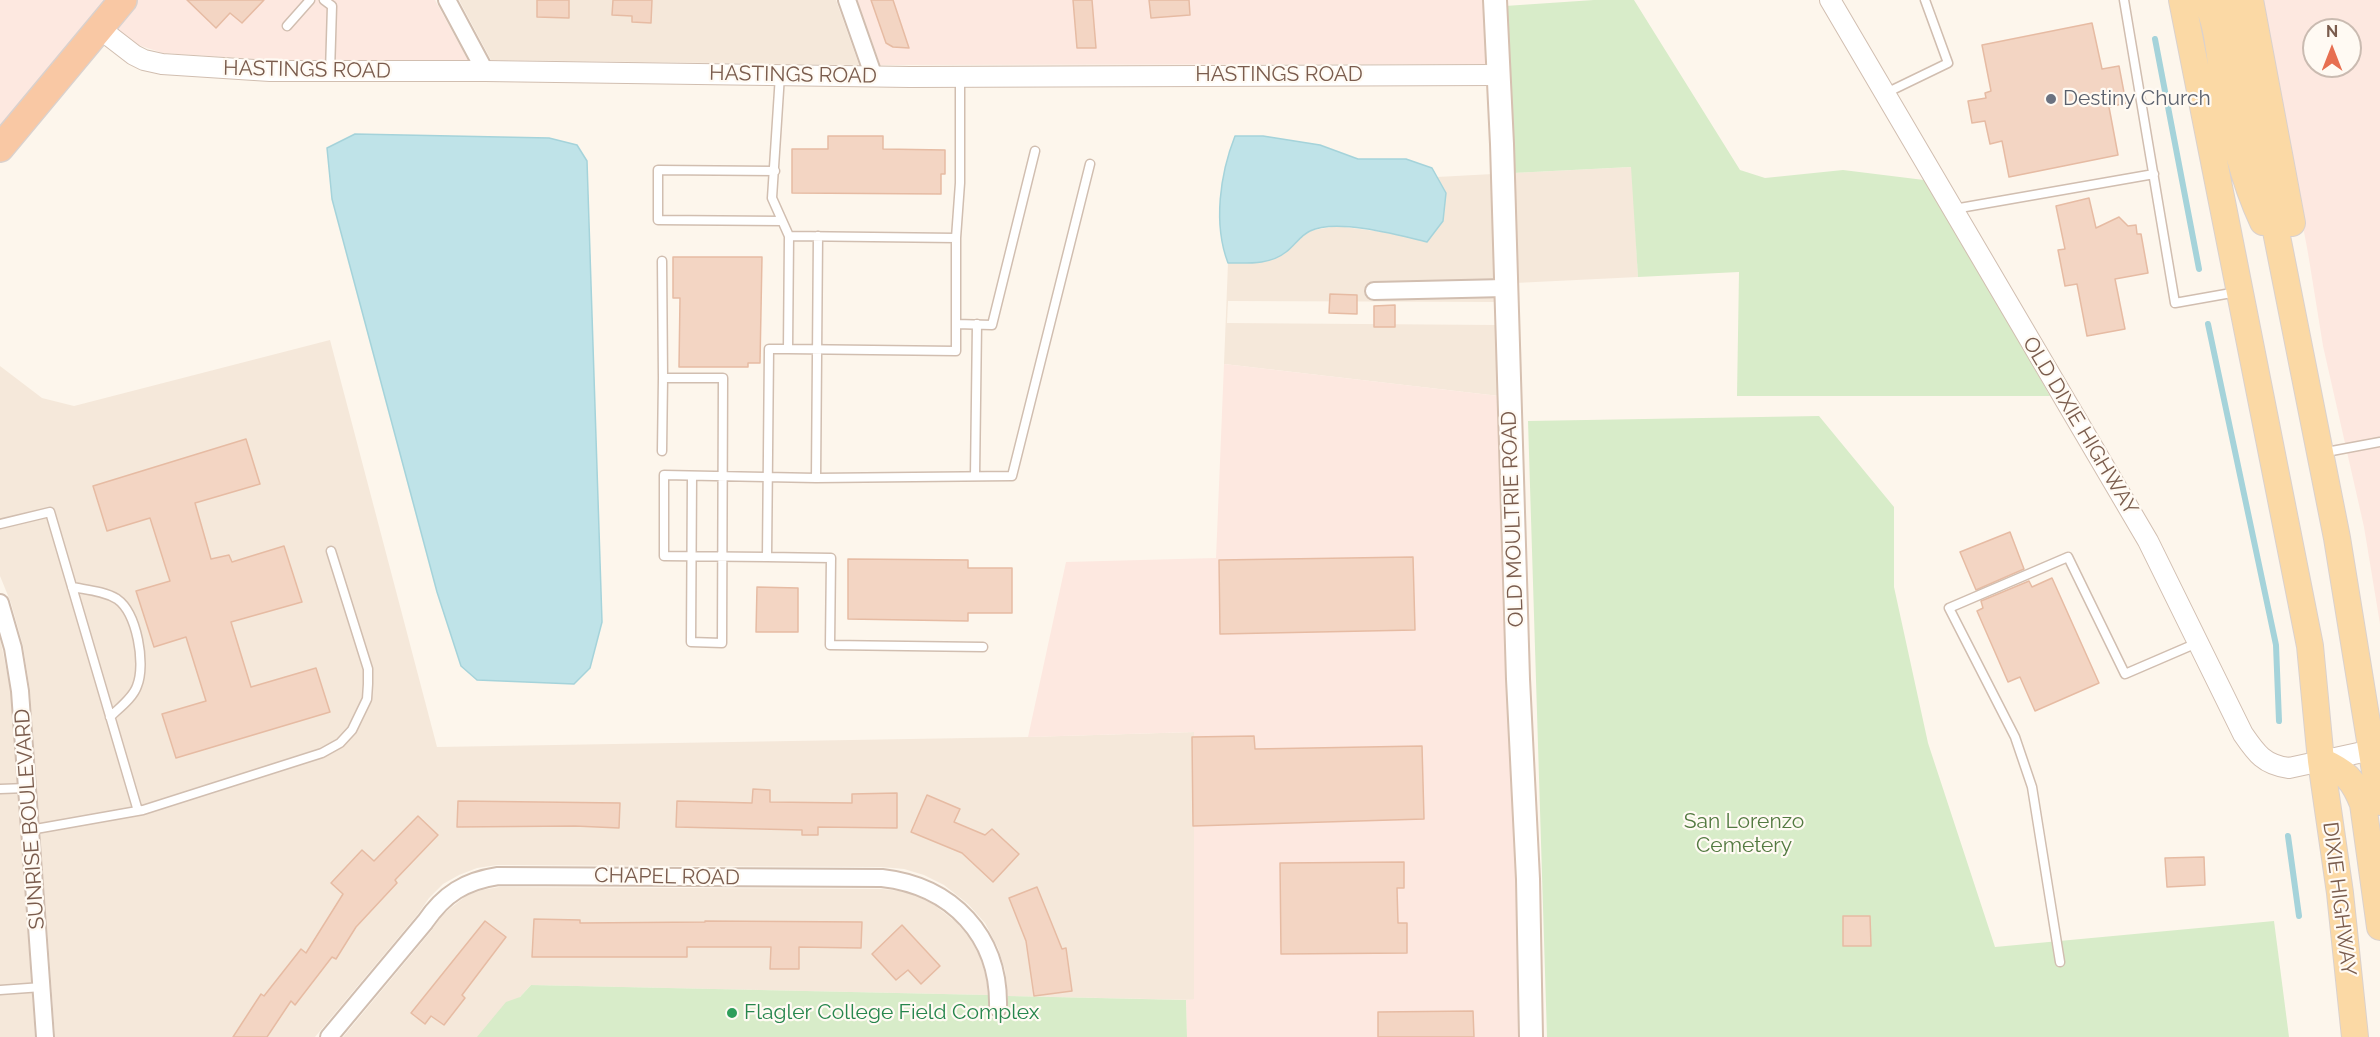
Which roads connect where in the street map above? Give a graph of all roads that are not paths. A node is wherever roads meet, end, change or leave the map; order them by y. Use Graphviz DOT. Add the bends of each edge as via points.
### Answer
graph roads {
  1 [pos="123,0"];
  2 [pos="310,0"];
  3 [pos="324,0"];
  4 [pos="447,0"];
  5 [pos="847,0"];
  6 [pos="1495,0"];
  7 [pos="1830,0"];
  8 [pos="1924,0"];
  9 [pos="2124,0"];
  10 [pos="2182,0"];
  11 [pos="2205,0"];
  12 [pos="2230,0"];
  13 [pos="2250,0"];
  14 [pos="287,26"];
  15 [pos="99,28"];
  16 [pos="485,71"];
  17 [pos="330,72"];
  18 [pos="780,75"];
  19 [pos="1498,75"];
  20 [pos="874,76"];
  21 [pos="960,77"];
  22 [pos="1886,93"];
  23 [pos="0,148"];
  24 [pos="1035,151"];
  25 [pos="1090,164"];
  26 [pos="775,171"];
  27 [pos="2154,174"];
  28 [pos="1954,209"];
  29 [pos="782,220"];
  30 [pos="789,236"];
  31 [pos="818,236"];
  32 [pos="956,238"];
  33 [pos="2282,260"];
  34 [pos="662,261"];
  35 [pos="1505,288"];
  36 [pos="1374,291"];
  37 [pos="2240,291"];
  38 [pos="956,324"];
  39 [pos="977,324"];
  40 [pos="788,349"];
  41 [pos="817,350"];
  42 [pos="2300,351"];
  43 [pos="663,378"];
  44 [pos="2380,442"];
  45 [pos="662,451"];
  46 [pos="2320,453"];
  47 [pos="692,476"];
  48 [pos="724,476"];
  49 [pos="975,476"];
  50 [pos="768,477"];
  51 [pos="816,478"];
  52 [pos="0,524"];
  53 [pos="331,551"];
  54 [pos="692,556"];
  55 [pos="723,556"];
  56 [pos="767,557"];
  57 [pos="72,587"];
  58 [pos="0,603"];
  59 [pos="2197,643"];
  60 [pos="983,647"];
  61 [pos="110,717"];
  62 [pos="2376,749"];
  63 [pos="2321,761"];
  64 [pos="27,788"];
  65 [pos="0,789"];
  66 [pos="2380,802"];
  67 [pos="138,811"];
  68 [pos="30,830"];
  69 [pos="2380,927"];
  70 [pos="2060,962"];
  71 [pos="42,987"];
  72 [pos="0,990"];
  73 [pos="998,1008"];
  74 [pos="45,1037"];
  75 [pos="329,1037"];
  76 [pos="1531,1037"];
  77 [pos="2355,1037"];
  1 -- 15 [label="highway"];
  2 -- 14 [label="lane"];
  3 -- 17 [label="lane" via="332,6"];
  4 -- 16 [label="street"];
  5 -- 20 [label="street"];
  6 -- 19 [label="main road, OLD MOULTRIE ROAD"];
  7 -- 22 [label="street, OLD DIXIE HIGHWAY"];
  8 -- 22 [label="lane" via="1948,63"];
  9 -- 27 [label="lane"];
  10 -- 37 [label="main road, DIXIE HIGHWAY"];
  11 -- 33 [label="main road" via="2213,21 2242,169"];
  12 -- 33 [label="main road"];
  13 -- 42 [label="main road" via="2305,297"];
  15 -- 17 [label="street, HASTINGS ROAD" via="134,55 162,64"];
  15 -- 23 [label="highway"];
  16 -- 17 [label="street, HASTINGS ROAD"];
  16 -- 18 [label="street, HASTINGS ROAD"];
  18 -- 20 [label="street, HASTINGS ROAD"];
  18 -- 26 [label="lane"];
  19 -- 21 [label="street, HASTINGS ROAD"];
  19 -- 35 [label="main road, OLD MOULTRIE ROAD"];
  20 -- 21 [label="street, HASTINGS ROAD"];
  21 -- 32 [label="lane"];
  22 -- 28 [label="street, OLD DIXIE HIGHWAY"];
  24 -- 39 [label="lane" via="992,325"];
  25 -- 49 [label="lane" via="1012,476"];
  26 -- 29 [label="lane" via="772,198"];
  26 -- 29 [label="lane" via="658,170 658,220"];
  27 -- 28 [label="lane"];
  27 -- 37 [label="lane" via="2175,303"];
  28 -- 59 [label="street, OLD DIXIE HIGHWAY" via="2148,541"];
  29 -- 30 [label="lane"];
  30 -- 31 [label="lane"];
  30 -- 40 [label="lane"];
  31 -- 32 [label="lane"];
  31 -- 41 [label="lane"];
  32 -- 38 [label="lane"];
  33 -- 42 [label="main road"];
  34 -- 43 [label="lane"];
  35 -- 36 [label="street"];
  35 -- 76 [label="main road, OLD MOULTRIE ROAD"];
  37 -- 63 [label="main road, DIXIE HIGHWAY" via="2310,646"];
  38 -- 39 [label="lane"];
  38 -- 41 [label="lane" via="956,351"];
  39 -- 49 [label="lane"];
  40 -- 41 [label="lane"];
  40 -- 50 [label="lane" via="769,349"];
  41 -- 51 [label="lane"];
  42 -- 46 [label="main road"];
  43 -- 45 [label="lane"];
  43 -- 48 [label="lane" via="723,378"];
  44 -- 46 [label="lane"];
  46 -- 62 [label="main road"];
  47 -- 48 [label="lane"];
  47 -- 54 [label="lane"];
  47 -- 54 [label="lane" via="664,475 664,556"];
  48 -- 50 [label="lane"];
  48 -- 55 [label="lane"];
  49 -- 51 [label="lane"];
  50 -- 51 [label="lane"];
  50 -- 56 [label="lane"];
  52 -- 57 [label="lane" via="50,513"];
  53 -- 67 [label="lane" via="368,669 367,699 352,730 340,743 322,753"];
  54 -- 55 [label="lane"];
  54 -- 55 [label="lane" via="691,642 722,643"];
  55 -- 56 [label="lane"];
  56 -- 60 [label="lane" via="831,558 830,645"];
  57 -- 61 [label="lane"];
  57 -- 61 [label="lane" via="103,593 118,600 130,614 141,669 137,688"];
  58 -- 64 [label="street, SUNRISE BOULEVARD" via="20,691"];
  59 -- 63 [label="street, OLD DIXIE HIGHWAY" via="2242,734 2254,750 2269,763 2289,768"];
  59 -- 70 [label="lane" via="2126,674 2068,556 1949,608 2015,737 2032,787"];
  61 -- 67 [label="lane"];
  62 -- 63 [label="street, OLD DIXIE HIGHWAY"];
  62 -- 66 [label="main road"];
  63 -- 69 [label="main road" via="2342,770 2363,804"];
  63 -- 77 [label="main road, DIXIE HIGHWAY"];
  64 -- 65 [label="lane"];
  64 -- 68 [label="street, SUNRISE BOULEVARD"];
  67 -- 68 [label="lane"];
  68 -- 71 [label="street, SUNRISE BOULEVARD"];
  71 -- 72 [label="lane"];
  71 -- 74 [label="street, SUNRISE BOULEVARD"];
  73 -- 75 [label="street, CHAPEL ROAD" via="996,974 978,931 938,894 902,880 498,876 472,882 448,894"];
}
